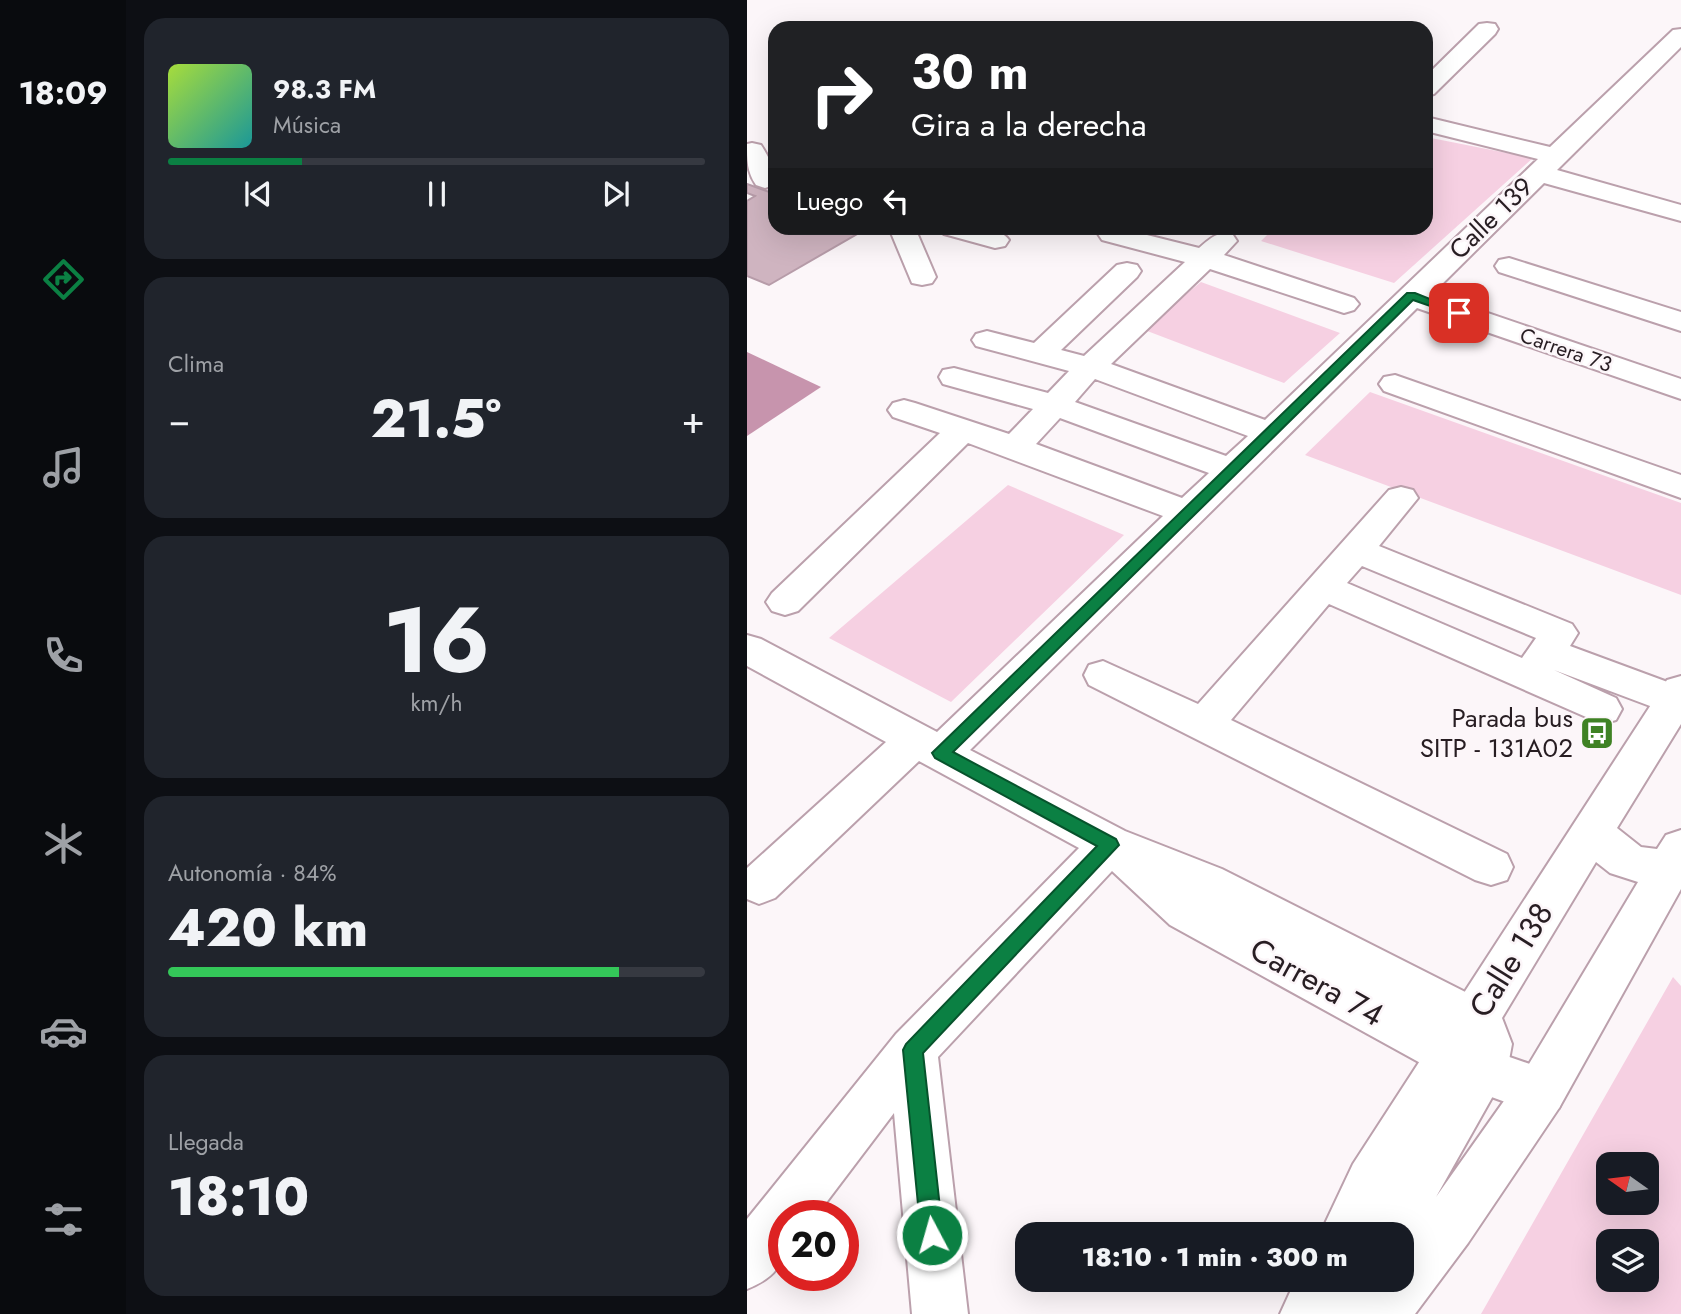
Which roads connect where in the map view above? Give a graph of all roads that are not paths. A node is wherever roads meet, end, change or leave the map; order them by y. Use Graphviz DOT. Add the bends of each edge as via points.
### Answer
graph roads {
  1 [pos="1487,29"];
  2 [pos="1675,48"];
  3 [pos="1433,82"];
  4 [pos="1433,126"];
  5 [pos="1546,165"];
  6 [pos="1681,213"];
  7 [pos="905,235"];
  8 [pos="978,235"];
  9 [pos="1118,235"];
  10 [pos="995,240"];
  11 [pos="1214,250"];
  12 [pos="1509,266"];
  13 [pos="1127,271"];
  14 [pos="922,277"];
  15 [pos="1411,296"];
  16 [pos="1344,304"];
  17 [pos="1586,314"];
  18 [pos="1681,322"];
  19 [pos="987,340"];
  20 [pos="1039,354"];
  21 [pos="1090,367"];
  22 [pos="954,377"];
  23 [pos="1395,384"];
  24 [pos="1681,390"];
  25 [pos="1054,405"];
  26 [pos="904,410"];
  27 [pos="962,430"];
  28 [pos="1271,433"];
  29 [pos="1015,447"];
  30 [pos="1232,470"];
  31 [pos="1681,486"];
  32 [pos="1401,498"];
  33 [pos="1188,513"];
  34 [pos="1356,550"];
  35 [pos="1323,587"];
  36 [pos="785,602"];
  37 [pos="747,649"];
  38 [pos="1537,665"];
  39 [pos="1103,675"];
  40 [pos="1677,695"];
  41 [pos="1602,709"];
  42 [pos="1203,724"];
  43 [pos="928,747"];
  44 [pos="1593,829"];
  45 [pos="1110,845"];
  46 [pos="1676,857"];
  47 [pos="1491,867"];
  48 [pos="759,885"];
  49 [pos="1469,1049"];
  50 [pos="913,1050"];
  51 [pos="1541,1091"];
  52 [pos="1353,1222"];
  53 [pos="1390,1222"];
  54 [pos="747,1262"];
  55 [pos="1319,1292"];
  56 [pos="1349,1292"];
  57 [pos="940,1314"];
  58 [pos="1308,1314"];
  59 [pos="1336,1314"];
  60 [pos="1380,1314"];
  1 -- 3 [label="street"];
  2 -- 5 [label="street, Calle 139"];
  4 -- 5 [label="street"];
  5 -- 6 [label="street"];
  5 -- 15 [label="street, Calle 139"];
  7 -- 14 [label="street"];
  8 -- 10 [label="street"];
  9 -- 11 [label="street"];
  11 -- 16 [label="street"];
  11 -- 21 [label="street"];
  12 -- 17 [label="street"];
  13 -- 20 [label="street"];
  15 -- 17 [label="street, Carrera 73"];
  15 -- 28 [label="street, Calle 139"];
  17 -- 18 [label="street"];
  17 -- 24 [label="street, Carrera 73"];
  19 -- 20 [label="street"];
  20 -- 21 [label="street"];
  21 -- 25 [label="street"];
  21 -- 28 [label="street"];
  22 -- 25 [label="street"];
  23 -- 31 [label="street"];
  25 -- 29 [label="street"];
  25 -- 30 [label="street"];
  26 -- 27 [label="street"];
  27 -- 29 [label="street"];
  27 -- 36 [label="street"];
  28 -- 30 [label="street, Calle 139"];
  29 -- 33 [label="street"];
  30 -- 33 [label="street, Calle 139"];
  32 -- 34 [label="street"];
  33 -- 43 [label="street, Calle 139"];
  34 -- 35 [label="street"];
  34 -- 38 [label="street" via="1559,633"];
  35 -- 38 [label="street"];
  35 -- 42 [label="street"];
  37 -- 43 [label="street, Carrera 74"];
  38 -- 40 [label="street"];
  38 -- 41 [label="street"];
  39 -- 42 [label="street"];
  40 -- 44 [label="street, Calle 138"];
  42 -- 47 [label="street"];
  43 -- 45 [label="street, Carrera 74"];
  43 -- 48 [label="street, Calle 139"];
  44 -- 46 [label="street" via="1624,861 1647,868"];
  44 -- 49 [label="street, Calle 138"];
  45 -- 49 [label="street, Carrera 74" via="1186,911"];
  45 -- 50 [label="street"];
  46 -- 51 [label="street"];
  49 -- 51 [label="street, Carrera 74"];
  49 -- 52 [label="street, Calle 138" via="1372,1182"];
  49 -- 53 [label="street"];
  50 -- 54 [label="street"];
  50 -- 57 [label="street"];
  51 -- 60 [label="street"];
  55 -- 58 [label="street"];
  56 -- 59 [label="street"];
}
